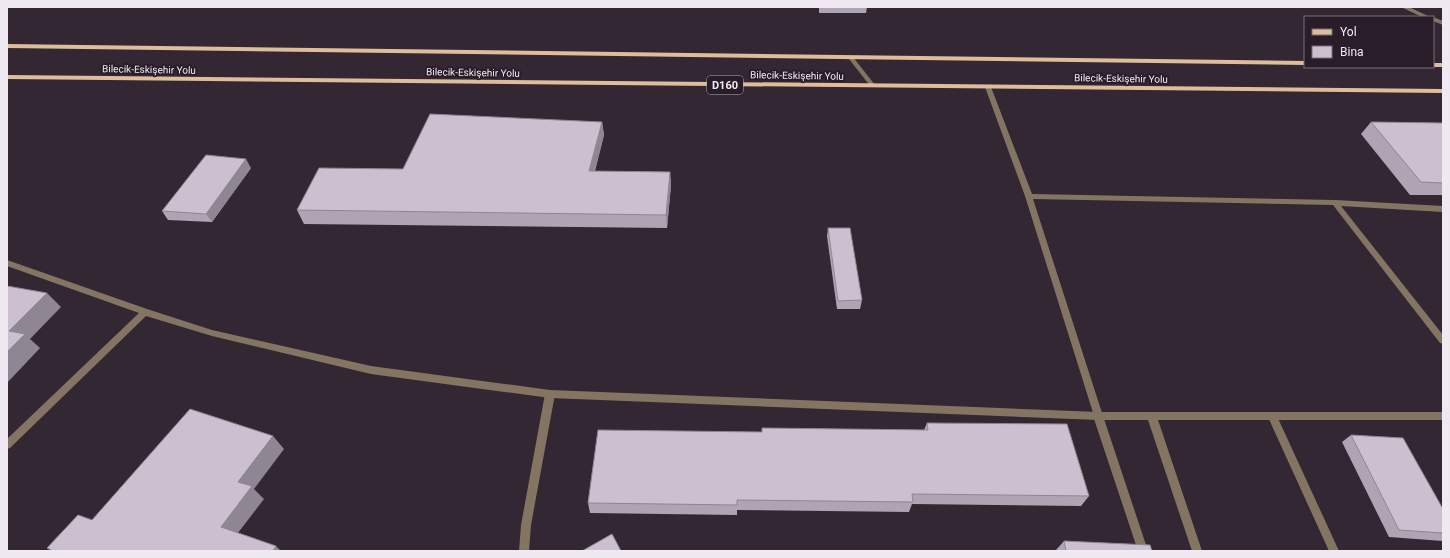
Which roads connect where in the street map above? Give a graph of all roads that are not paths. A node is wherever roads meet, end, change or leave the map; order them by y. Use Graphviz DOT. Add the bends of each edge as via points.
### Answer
graph roads {
  1 [pos="1404,7"];
  2 [pos="1425,16"];
  3 [pos="7,46"];
  4 [pos="851,58"];
  5 [pos="1304,63"];
  6 [pos="7,77"];
  7 [pos="873,86"];
  8 [pos="988,87"];
  9 [pos="1443,91"];
  10 [pos="1029,196"];
  11 [pos="1335,203"];
  12 [pos="1443,209"];
  13 [pos="7,263"];
  14 [pos="145,312"];
  15 [pos="1443,341"];
  16 [pos="550,394"];
  17 [pos="1098,416"];
  18 [pos="1443,416"];
  19 [pos="1152,417"];
  20 [pos="1273,417"];
  21 [pos="7,445"];
  22 [pos="524,551"];
  23 [pos="1143,551"];
  24 [pos="1197,551"];
  25 [pos="1334,551"];
  1 -- 2 [label="street"];
  3 -- 4 [label="main road, Bilecik-Eskişehir Yolu"];
  4 -- 5 [label="main road, Bilecik-Eskişehir Yolu"];
  4 -- 7 [label="street"];
  6 -- 7 [label="main road, Bilecik-Eskişehir Yolu / D160"];
  7 -- 8 [label="main road, Bilecik-Eskişehir Yolu / D160"];
  8 -- 9 [label="main road, Bilecik-Eskişehir Yolu / D160"];
  8 -- 10 [label="street"];
  10 -- 11 [label="street"];
  10 -- 17 [label="street"];
  11 -- 12 [label="street"];
  11 -- 15 [label="street"];
  13 -- 14 [label="street"];
  14 -- 16 [label="street" via="212,333 371,370"];
  14 -- 21 [label="street"];
  16 -- 17 [label="street"];
  16 -- 22 [label="street" via="526,525"];
  17 -- 19 [label="street"];
  17 -- 23 [label="street"];
  18 -- 20 [label="street"];
  19 -- 20 [label="street"];
  19 -- 24 [label="street"];
  20 -- 25 [label="street"];
}
